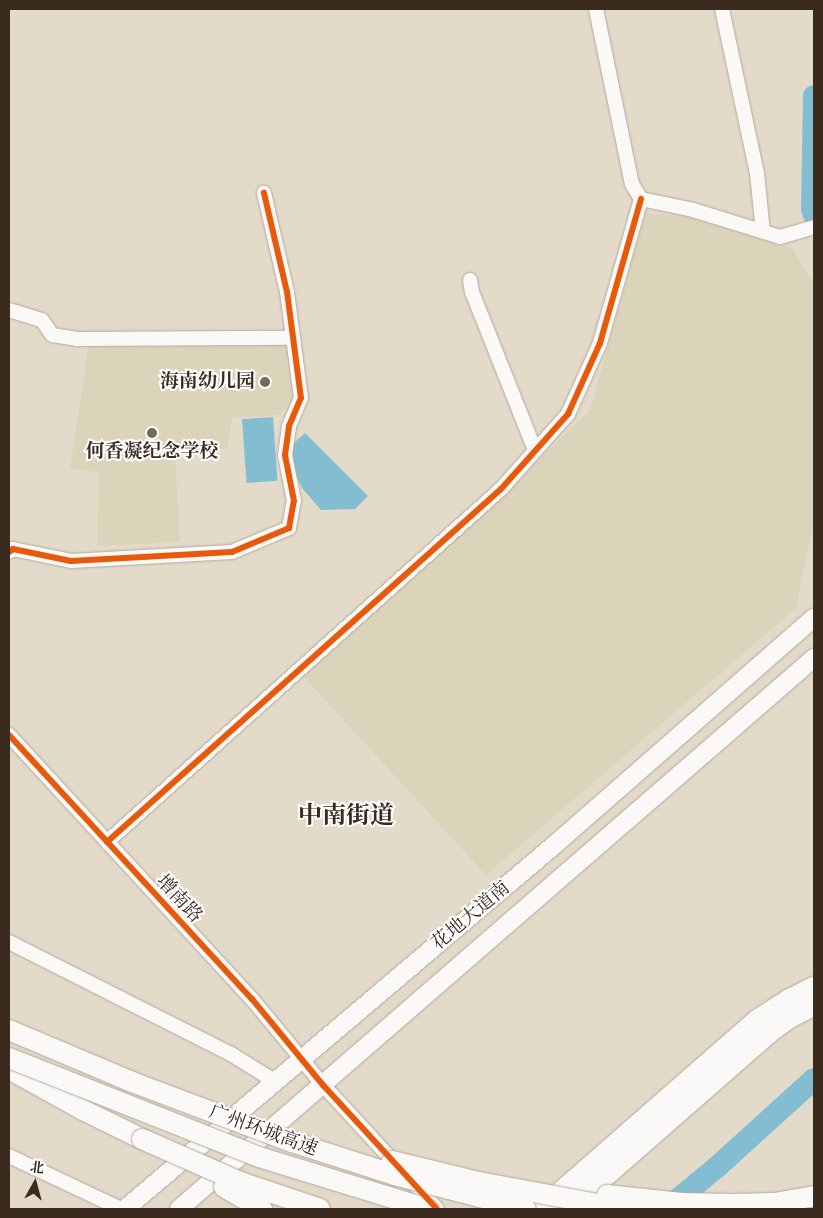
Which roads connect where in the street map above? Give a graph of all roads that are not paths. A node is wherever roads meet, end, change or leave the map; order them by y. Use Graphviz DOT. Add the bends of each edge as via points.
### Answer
graph roads {
  1 [pos="596,9"];
  2 [pos="722,9"];
  3 [pos="264,193"];
  4 [pos="641,199"];
  5 [pos="811,227"];
  6 [pos="763,232"];
  7 [pos="470,280"];
  8 [pos="9,310"];
  9 [pos="293,338"];
  10 [pos="535,450"];
  11 [pos="9,552"];
  12 [pos="814,618"];
  13 [pos="814,658"];
  14 [pos="9,735"];
  15 [pos="106,842"];
  16 [pos="9,942"];
  17 [pos="814,987"];
  18 [pos="814,1005"];
  19 [pos="9,1030"];
  20 [pos="9,1058"];
  21 [pos="303,1059"];
  22 [pos="9,1069"];
  23 [pos="276,1082"];
  24 [pos="323,1085"];
  25 [pos="150,1089"];
  26 [pos="142,1139"];
  27 [pos="9,1156"];
  28 [pos="463,1178"];
  29 [pos="814,1196"];
  30 [pos="123,1209"];
  31 [pos="179,1209"];
  32 [pos="262,1209"];
  33 [pos="320,1209"];
  34 [pos="428,1209"];
  35 [pos="437,1209"];
  36 [pos="526,1209"];
  37 [pos="541,1209"];
  38 [pos="568,1209"];
  39 [pos="625,1209"];
  1 -- 4 [label="street" via="632,184"];
  2 -- 6 [label="street" via="757,174"];
  3 -- 9 [label="street" via="287,292"];
  4 -- 6 [label="street" via="693,210"];
  4 -- 10 [label="street" via="600,342 568,414"];
  5 -- 6 [label="street" via="780,237"];
  7 -- 10 [label="street"];
  8 -- 9 [label="street" via="42,320 52,334 78,339"];
  9 -- 11 [label="street" via="301,398 290,426 285,455 294,501 289,528 232,552 71,561 12,549"];
  10 -- 15 [label="street" via="494,495"];
  12 -- 21 [label="main road, 花地大道南"];
  13 -- 24 [label="main road, 花地大道南"];
  14 -- 15 [label="street, 增南路"];
  15 -- 21 [label="street, 增南路" via="252,999"];
  16 -- 23 [label="street" via="231,1054"];
  17 -- 37 [label="highway" via="758,1020"];
  18 -- 38 [label="highway" via="769,1032"];
  19 -- 25 [label="highway, 广州环城高速, bridge"];
  20 -- 34 [label="highway, 广州环城高速, bridge" via="259,1157"];
  21 -- 23 [label="main road, 花地大道南"];
  21 -- 24 [label="street, 增南路"];
  22 -- 26 [label="highway"];
  23 -- 30 [label="main road, 花地大道南"];
  24 -- 31 [label="main road, 花地大道南"];
  24 -- 35 [label="street, 增南路"];
  25 -- 28 [label="highway, bridge" via="256,1125"];
  25 -- 36 [label="highway, 广州环城高速, bridge" via="356,1164"];
  26 -- 32 [label="highway, bridge"];
  26 -- 33 [label="highway, bridge" via="240,1182"];
  27 -- 30 [label="street"];
  28 -- 29 [label="highway, bridge" via="688,1203 775,1204"];
  28 -- 39 [label="highway, bridge"];
}
